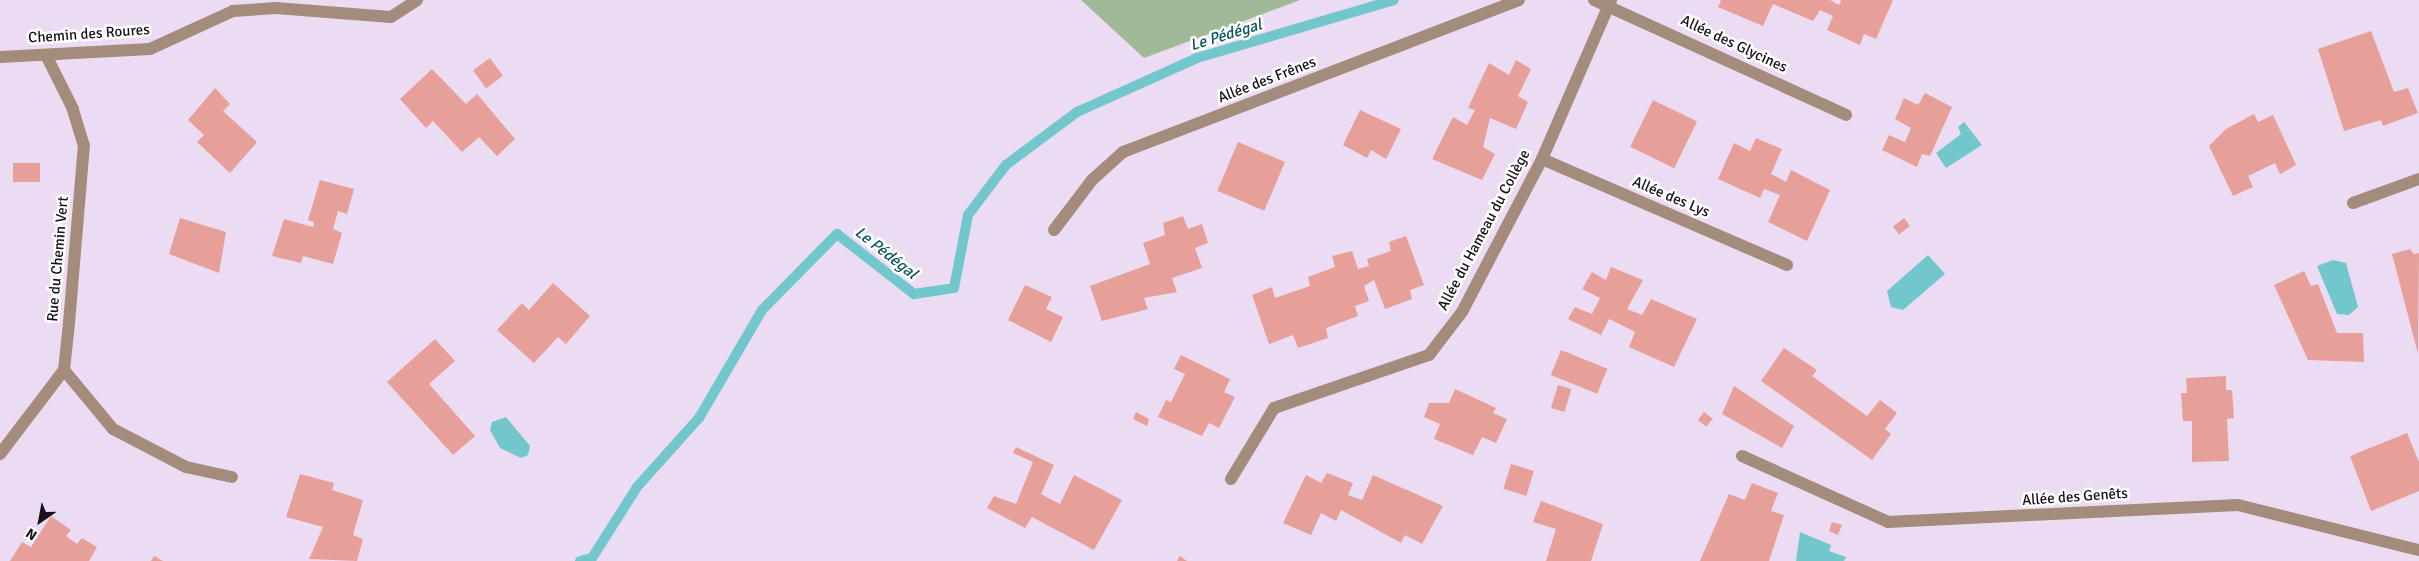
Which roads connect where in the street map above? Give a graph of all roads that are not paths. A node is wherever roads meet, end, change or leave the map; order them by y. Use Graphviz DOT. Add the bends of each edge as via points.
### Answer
graph roads {
  1 [pos="418,0"];
  2 [pos="1519,0"];
  3 [pos="1594,0"];
  4 [pos="1610,2"];
  5 [pos="234,5"];
  6 [pos="46,55"];
  7 [pos="0,57"];
  8 [pos="1846,114"];
  9 [pos="1542,159"];
  10 [pos="2419,179"];
  11 [pos="2352,203"];
  12 [pos="1054,230"];
  13 [pos="1787,265"];
  14 [pos="64,370"];
  15 [pos="0,454"];
  16 [pos="1742,456"];
  17 [pos="232,477"];
  18 [pos="1231,479"];
  19 [pos="2419,550"];
  1 -- 5 [label="street, Chemin des Roures" via="391,17"];
  2 -- 12 [label="street, Allée des Frênes" via="1123,152 1092,180"];
  3 -- 4 [label="street"];
  4 -- 8 [label="street, Allée des Glycines"];
  4 -- 9 [label="street, Allée du Hameau du Collège"];
  5 -- 6 [label="street, Chemin des Roures" via="150,49"];
  6 -- 7 [label="street, Chemin des Roures"];
  6 -- 14 [label="street, Rue du Chemin Vert" via="73,109 84,146"];
  9 -- 13 [label="street, Allée des Lys"];
  9 -- 18 [label="street, Allée du Hameau du Collège" via="1462,312 1429,354 1274,408"];
  10 -- 11 [label="street"];
  14 -- 15 [label="street"];
  14 -- 17 [label="street" via="113,429 186,467"];
  16 -- 19 [label="street, Allée des Genêts" via="1888,522 2238,505"];
}
